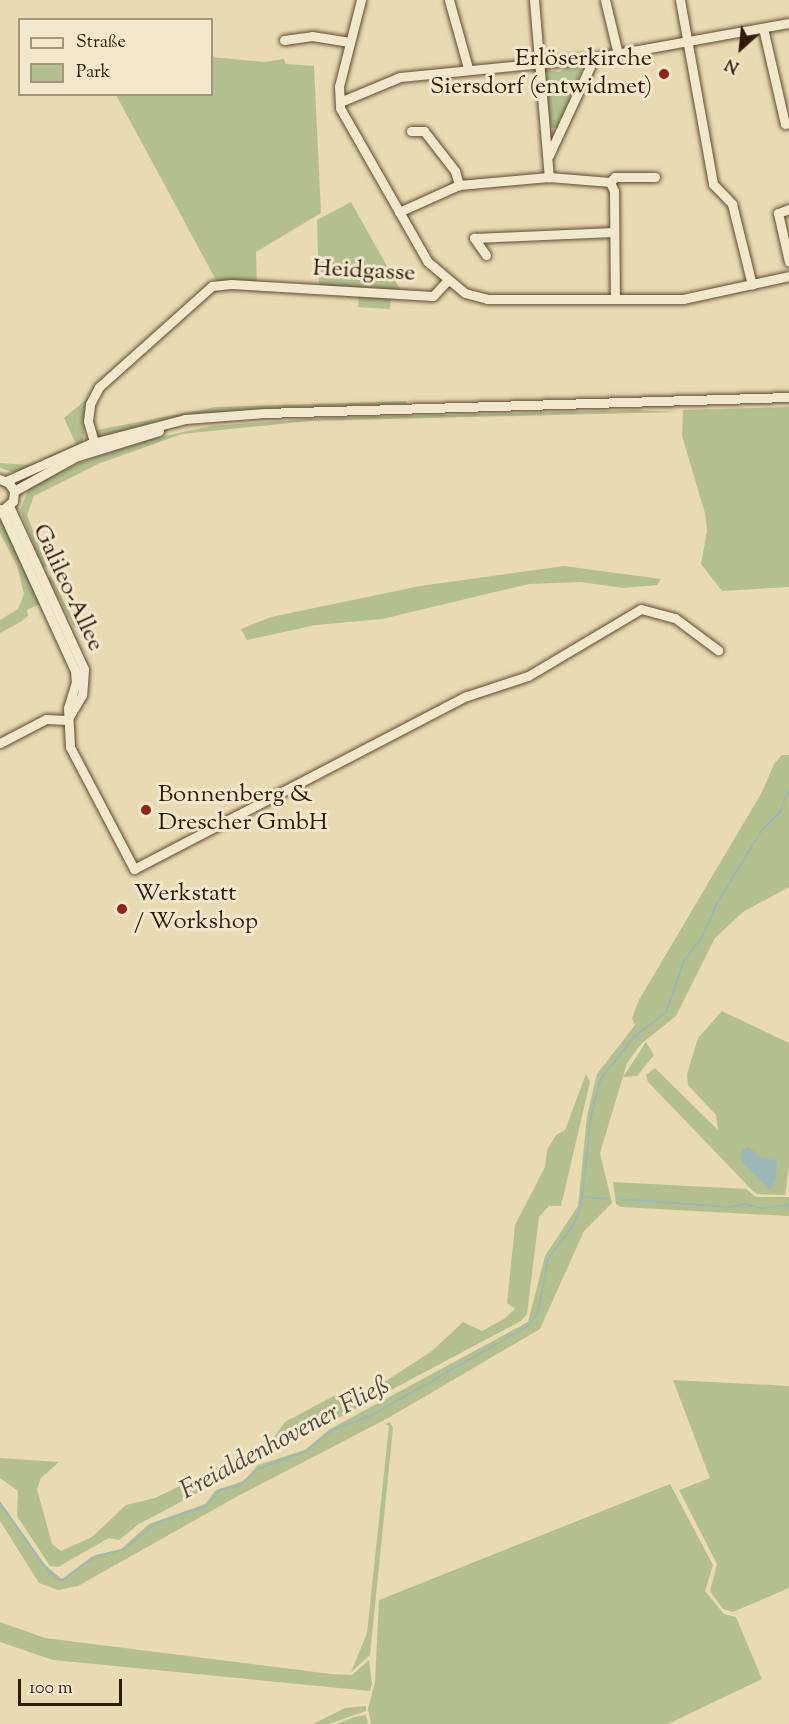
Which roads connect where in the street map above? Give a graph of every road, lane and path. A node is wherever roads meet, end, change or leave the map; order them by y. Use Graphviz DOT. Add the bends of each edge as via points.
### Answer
graph roads {
  1 [pos="361,0"];
  2 [pos="449,0"];
  3 [pos="534,0"];
  4 [pos="605,0"];
  5 [pos="680,0"];
  6 [pos="789,23"];
  7 [pos="762,28"];
  8 [pos="284,40"];
  9 [pos="350,42"];
  10 [pos="688,42"];
  11 [pos="618,54"];
  12 [pos="594,58"];
  13 [pos="538,62"];
  14 [pos="468,68"];
  15 [pos="340,102"];
  16 [pos="784,125"];
  17 [pos="411,131"];
  18 [pos="549,155"];
  19 [pos="549,177"];
  20 [pos="655,177"];
  21 [pos="610,182"];
  22 [pos="459,185"];
  23 [pos="789,209"];
  24 [pos="399,212"];
  25 [pos="614,232"];
  26 [pos="486,255"];
  27 [pos="789,262"];
  28 [pos="789,276"];
  29 [pos="447,281"];
  30 [pos="752,285"];
  31 [pos="615,298"];
  32 [pos="789,397"];
  33 [pos="95,446"];
  34 [pos="3,480"];
  35 [pos="14,491"];
  36 [pos="3,508"];
  37 [pos="718,650"];
  38 [pos="67,720"];
  39 [pos="0,744"];
  1 -- 9 [label="street"];
  2 -- 14 [label="street"];
  3 -- 13 [label="street"];
  4 -- 11 [label="street"];
  5 -- 10 [label="street"];
  6 -- 7 [label="street"];
  7 -- 10 [label="street"];
  7 -- 16 [label="street"];
  8 -- 9 [label="street" via="312,36"];
  9 -- 15 [label="street" via="339,86"];
  10 -- 11 [label="street"];
  10 -- 30 [label="street" via="713,184 732,204"];
  11 -- 12 [label="street"];
  12 -- 13 [label="street"];
  12 -- 18 [label="street"];
  13 -- 14 [label="street"];
  13 -- 18 [label="street"];
  14 -- 15 [label="street" via="400,77"];
  15 -- 24 [label="street"];
  17 -- 22 [label="street" via="424,130 455,171"];
  18 -- 19 [label="street"];
  19 -- 21 [label="street"];
  19 -- 22 [label="street"];
  20 -- 21 [label="street" via="615,177"];
  21 -- 25 [label="street" via="614,191"];
  22 -- 24 [label="street"];
  23 -- 27 [label="street" via="778,213"];
  24 -- 29 [label="street" via="428,262"];
  25 -- 26 [label="street" via="474,238"];
  25 -- 31 [label="street"];
  28 -- 30 [label="street, Heidgasse"];
  29 -- 31 [label="street, Heidgasse" via="472,298"];
  29 -- 33 [label="street, Heidgasse" via="433,296 212,286 99,387 90,404"];
  30 -- 31 [label="street, Heidgasse" via="683,299"];
  32 -- 33 [label="street" via="276,412 211,418"];
  33 -- 34 [label="street"];
  33 -- 35 [label="street"];
  34 -- 35 [label="street"];
  35 -- 36 [label="street"];
  36 -- 38 [label="street, Galileo-Allee" via="75,671"];
  37 -- 38 [label="street, Galileo-Allee" via="675,618 640,609 528,676 467,696 134,869 70,747"];
  38 -- 39 [label="street" via="46,719"];
}
